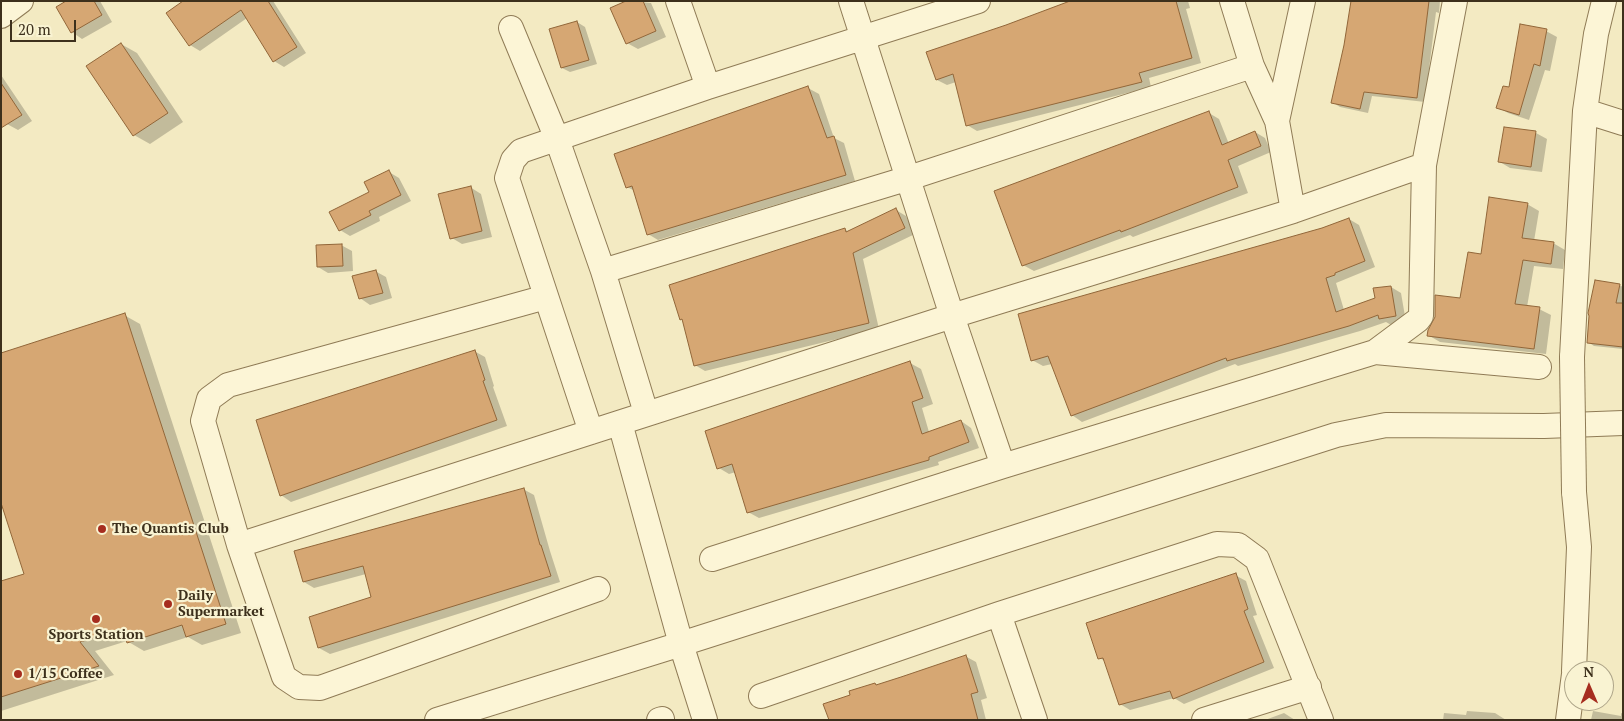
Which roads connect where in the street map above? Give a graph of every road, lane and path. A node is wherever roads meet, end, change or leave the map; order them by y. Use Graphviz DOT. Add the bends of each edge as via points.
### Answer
graph roads {
  1 [pos="20,1"];
  2 [pos="678,1"];
  3 [pos="851,1"];
  4 [pos="978,1"];
  5 [pos="1232,1"];
  6 [pos="1303,1"];
  7 [pos="1455,1"];
  8 [pos="1604,1"];
  9 [pos="1,16"];
  10 [pos="511,28"];
  11 [pos="863,37"];
  12 [pos="1252,66"];
  13 [pos="708,87"];
  14 [pos="1585,111"];
  15 [pos="1277,121"];
  16 [pos="1623,123"];
  17 [pos="557,139"];
  18 [pos="1424,165"];
  19 [pos="909,178"];
  20 [pos="1293,211"];
  21 [pos="603,271"];
  22 [pos="546,297"];
  23 [pos="952,316"];
  24 [pos="1375,352"];
  25 [pos="1539,367"];
  26 [pos="646,413"];
  27 [pos="620,423"];
  28 [pos="1623,423"];
  29 [pos="591,432"];
  30 [pos="1003,466"];
  31 [pos="239,545"];
  32 [pos="712,559"];
  33 [pos="598,589"];
  34 [pos="999,614"];
  35 [pos="681,644"];
  36 [pos="1574,661"];
  37 [pos="1308,687"];
  38 [pos="761,696"];
  39 [pos="437,720"];
  40 [pos="705,720"];
  41 [pos="1035,720"];
  42 [pos="1204,720"];
  43 [pos="1321,720"];
  1 -- 9 [label="street"];
  2 -- 13 [label="street"];
  3 -- 11 [label="street"];
  4 -- 11 [label="street"];
  5 -- 12 [label="street"];
  6 -- 15 [label="street"];
  7 -- 18 [label="street"];
  8 -- 14 [label="street"];
  10 -- 17 [label="street"];
  11 -- 13 [label="street"];
  11 -- 19 [label="street"];
  12 -- 15 [label="street"];
  12 -- 19 [label="street"];
  13 -- 17 [label="street"];
  14 -- 16 [label="street"];
  14 -- 36 [label="street, bridge" via="1572,357 1574,492 1579,547"];
  15 -- 20 [label="street"];
  17 -- 21 [label="street"];
  17 -- 22 [label="street" via="521,151 513,160 507,178"];
  18 -- 20 [label="street"];
  18 -- 24 [label="street" via="1421,316"];
  19 -- 21 [label="street"];
  19 -- 23 [label="street"];
  20 -- 23 [label="street"];
  21 -- 26 [label="street"];
  22 -- 29 [label="street"];
  22 -- 31 [label="street" via="228,385 210,399 203,421"];
  23 -- 26 [label="street"];
  23 -- 30 [label="street"];
  24 -- 25 [label="street"];
  24 -- 30 [label="street"];
  26 -- 27 [label="street"];
  27 -- 29 [label="street"];
  27 -- 35 [label="street"];
  28 -- 35 [label="street" via="1386,425 1336,435"];
  29 -- 31 [label="street"];
  30 -- 32 [label="street"];
  31 -- 33 [label="street" via="284,677 299,686 320,688"];
  34 -- 37 [label="street" via="1217,544 1238,545 1257,559"];
  34 -- 38 [label="street"];
  34 -- 41 [label="street"];
  35 -- 39 [label="street"];
  35 -- 40 [label="street"];
  37 -- 42 [label="street"];
  37 -- 43 [label="street"];
}
